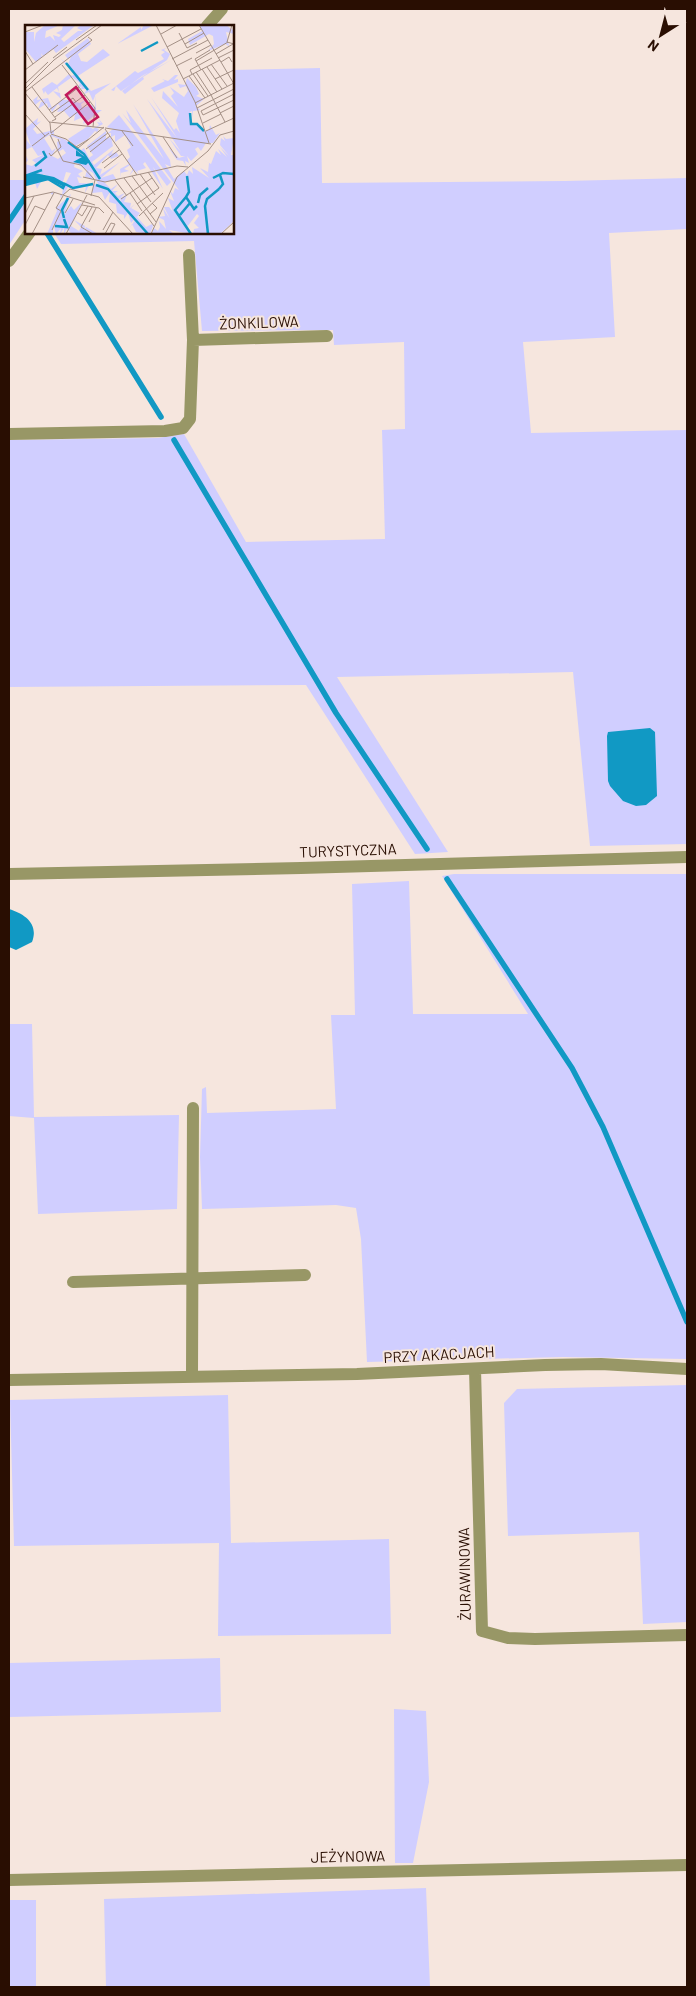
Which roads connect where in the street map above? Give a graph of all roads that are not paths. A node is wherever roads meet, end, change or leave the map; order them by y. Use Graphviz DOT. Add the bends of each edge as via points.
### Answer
graph roads {
  1 [pos="222,9"];
  2 [pos="208,25"];
  3 [pos="29,234"];
  4 [pos="189,255"];
  5 [pos="9,261"];
  6 [pos="327,336"];
  7 [pos="193,340"];
  8 [pos="9,434"];
  9 [pos="687,857"];
  10 [pos="9,874"];
  11 [pos="193,1108"];
  12 [pos="305,1275"];
  13 [pos="192,1279"];
  14 [pos="73,1282"];
  15 [pos="475,1369"];
  16 [pos="687,1369"];
  17 [pos="192,1376"];
  18 [pos="9,1380"];
  19 [pos="687,1635"];
  20 [pos="687,1865"];
  21 [pos="9,1880"];
  1 -- 2 [label="street"];
  3 -- 5 [label="street"];
  4 -- 7 [label="street"];
  6 -- 7 [label="street, ŻONKILOWA"];
  7 -- 8 [label="street" via="190,419 183,428"];
  9 -- 10 [label="street, TURYSTYCZNA"];
  11 -- 13 [label="street"];
  12 -- 13 [label="street"];
  13 -- 14 [label="street"];
  13 -- 17 [label="street"];
  15 -- 16 [label="street, PRZY AKACJACH" via="602,1364"];
  15 -- 17 [label="street, PRZY AKACJACH"];
  15 -- 19 [label="street, ŻURAWINOWA" via="482,1631 517,1639"];
  17 -- 18 [label="street, PRZY AKACJACH"];
  20 -- 21 [label="street, JEŻYNOWA"];
}
